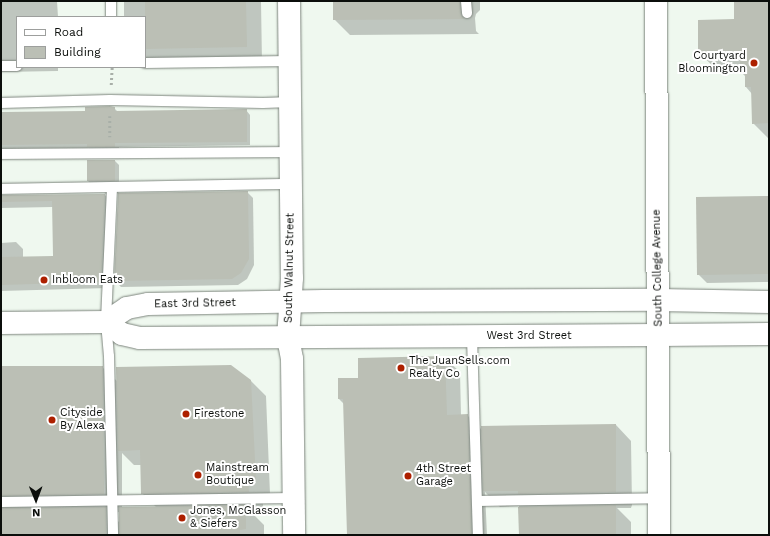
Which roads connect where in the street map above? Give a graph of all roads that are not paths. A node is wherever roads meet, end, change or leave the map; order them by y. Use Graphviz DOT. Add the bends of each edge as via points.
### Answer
graph roads {
  1 [pos="111,1"];
  2 [pos="288,1"];
  3 [pos="466,1"];
  4 [pos="656,1"];
  5 [pos="467,13"];
  6 [pos="111,16"];
  7 [pos="290,61"];
  8 [pos="146,63"];
  9 [pos="1,66"];
  10 [pos="16,66"];
  11 [pos="1,102"];
  12 [pos="291,102"];
  13 [pos="291,152"];
  14 [pos="1,154"];
  15 [pos="291,184"];
  16 [pos="112,188"];
  17 [pos="1,189"];
  18 [pos="658,300"];
  19 [pos="769,302"];
  20 [pos="290,303"];
  21 [pos="106,322"];
  22 [pos="1,323"];
  23 [pos="769,334"];
  24 [pos="658,335"];
  25 [pos="472,337"];
  26 [pos="288,338"];
  27 [pos="294,498"];
  28 [pos="659,498"];
  29 [pos="112,500"];
  30 [pos="477,501"];
  31 [pos="1,502"];
  32 [pos="113,535"];
  33 [pos="294,535"];
  34 [pos="478,535"];
  35 [pos="659,535"];
  1 -- 6 [label="lane"];
  2 -- 7 [label="main road, South Walnut Street"];
  3 -- 5 [label="lane"];
  4 -- 18 [label="main road, South College Avenue"];
  7 -- 8 [label="lane"];
  7 -- 12 [label="main road, South Walnut Street"];
  9 -- 10 [label="lane"];
  11 -- 12 [label="lane"];
  12 -- 13 [label="main road, South Walnut Street"];
  13 -- 14 [label="lane"];
  13 -- 15 [label="main road, South Walnut Street"];
  15 -- 16 [label="lane"];
  15 -- 20 [label="main road, South Walnut Street"];
  16 -- 17 [label="lane"];
  16 -- 21 [label="lane"];
  18 -- 19 [label="main road"];
  18 -- 20 [label="main road"];
  18 -- 24 [label="main road, South College Avenue"];
  20 -- 21 [label="main road, East 3rd Street" via="141,305 127,308"];
  20 -- 26 [label="main road, South Walnut Street"];
  21 -- 22 [label="main road"];
  21 -- 26 [label="main road" via="122,334 133,338"];
  21 -- 29 [label="lane"];
  23 -- 24 [label="main road, West 3rd Street"];
  24 -- 25 [label="main road, West 3rd Street"];
  24 -- 28 [label="main road, South College Avenue"];
  25 -- 26 [label="main road, West 3rd Street"];
  25 -- 30 [label="lane"];
  26 -- 27 [label="main road, South Walnut Street" via="292,360"];
  27 -- 29 [label="lane"];
  27 -- 33 [label="main road, South Walnut Street"];
  28 -- 30 [label="lane"];
  28 -- 35 [label="main road, South College Avenue"];
  29 -- 31 [label="lane"];
  29 -- 32 [label="lane"];
  30 -- 34 [label="lane"];
}
